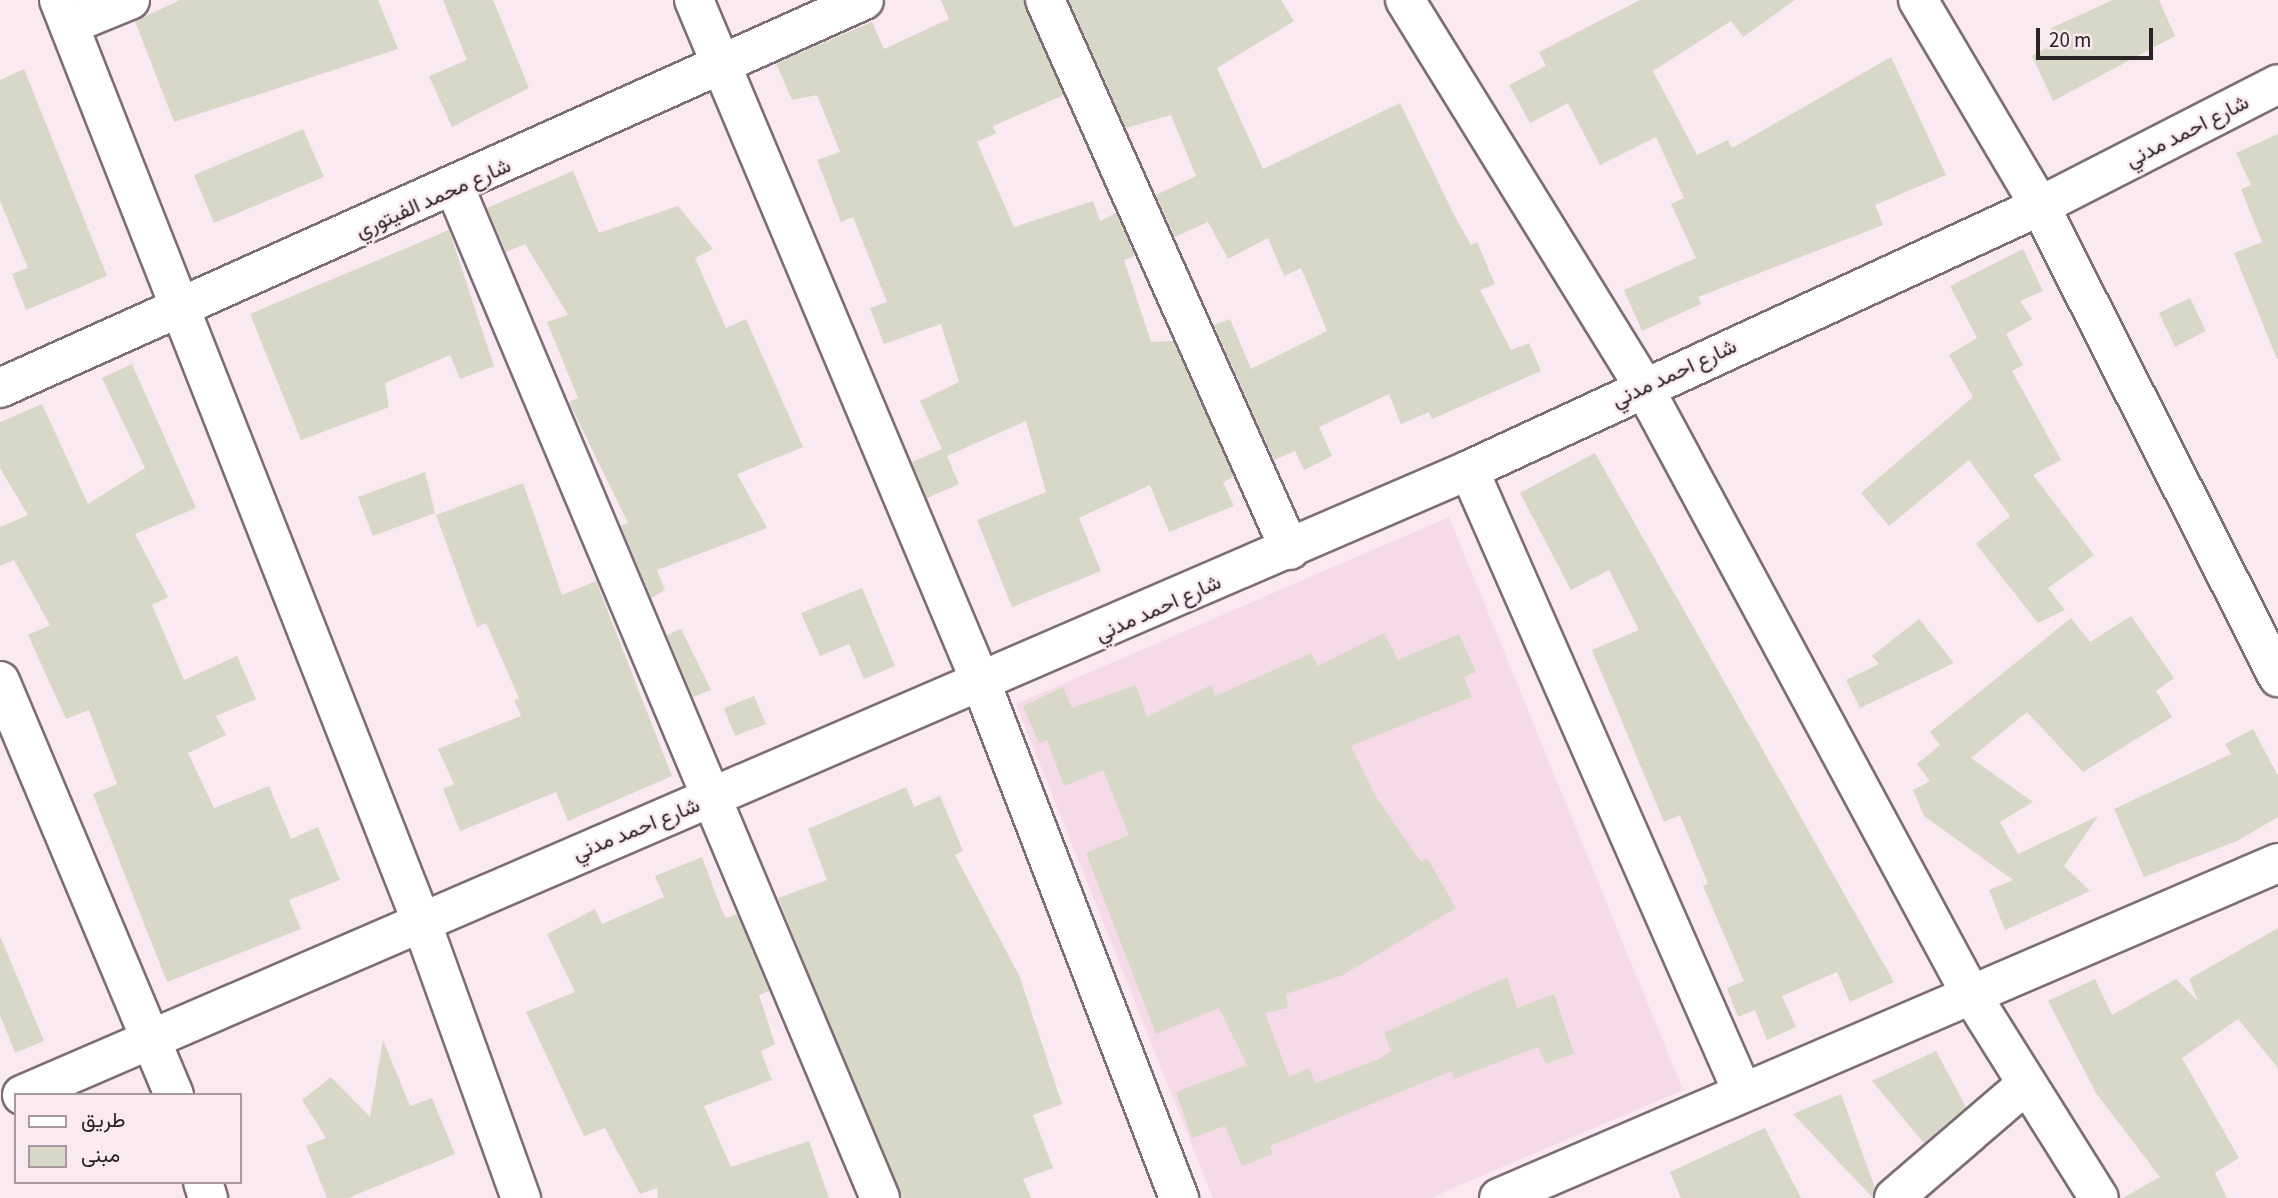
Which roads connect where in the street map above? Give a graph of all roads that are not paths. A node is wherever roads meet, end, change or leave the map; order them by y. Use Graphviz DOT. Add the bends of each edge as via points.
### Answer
graph roads {
  1 [pos="130,0"];
  2 [pos="694,0"];
  3 [pos="864,0"];
  4 [pos="1045,0"];
  5 [pos="1405,0"];
  6 [pos="1918,0"];
  7 [pos="64,13"];
  8 [pos="722,67"];
  9 [pos="2278,84"];
  10 [pos="455,188"];
  11 [pos="2040,206"];
  12 [pos="178,312"];
  13 [pos="1643,386"];
  14 [pos="0,388"];
  15 [pos="1469,470"];
  16 [pos="1290,550"];
  17 [pos="2278,677"];
  18 [pos="0,681"];
  19 [pos="982,685"];
  20 [pos="714,798"];
  21 [pos="2278,863"];
  22 [pos="420,918"];
  23 [pos="1969,991"];
  24 [pos="154,1036"];
  25 [pos="2024,1086"];
  26 [pos="1742,1091"];
  27 [pos="26,1093"];
  28 [pos="173,1093"];
  29 [pos="521,1198"];
  30 [pos="880,1198"];
  31 [pos="1179,1198"];
  32 [pos="1499,1198"];
  33 [pos="1894,1198"];
  34 [pos="2099,1198"];
  1 -- 7 [label="street"];
  2 -- 8 [label="street"];
  3 -- 8 [label="street, شارع محمد الفيتوري"];
  4 -- 16 [label="street"];
  5 -- 13 [label="street"];
  6 -- 11 [label="street"];
  7 -- 12 [label="street"];
  8 -- 10 [label="street, شارع محمد الفيتوري"];
  8 -- 19 [label="street"];
  9 -- 11 [label="street, شارع احمد مدني"];
  10 -- 12 [label="street, شارع محمد الفيتوري"];
  10 -- 20 [label="street"];
  11 -- 13 [label="street, شارع احمد مدني"];
  11 -- 17 [label="street"];
  12 -- 14 [label="street, شارع محمد الفيتوري"];
  12 -- 22 [label="street"];
  13 -- 15 [label="street, شارع احمد مدني"];
  13 -- 23 [label="street"];
  15 -- 16 [label="street, شارع احمد مدني"];
  15 -- 26 [label="street"];
  16 -- 19 [label="street, شارع احمد مدني"];
  18 -- 24 [label="street"];
  19 -- 20 [label="street, شارع احمد مدني"];
  19 -- 31 [label="street"];
  20 -- 22 [label="street, شارع احمد مدني"];
  20 -- 30 [label="street"];
  21 -- 23 [label="street"];
  22 -- 24 [label="street, شارع احمد مدني"];
  22 -- 29 [label="street"];
  23 -- 25 [label="street"];
  23 -- 26 [label="street"];
  24 -- 27 [label="street, شارع احمد مدني"];
  24 -- 28 [label="street"];
  25 -- 33 [label="street"];
  25 -- 34 [label="street"];
  26 -- 32 [label="street"];
}
